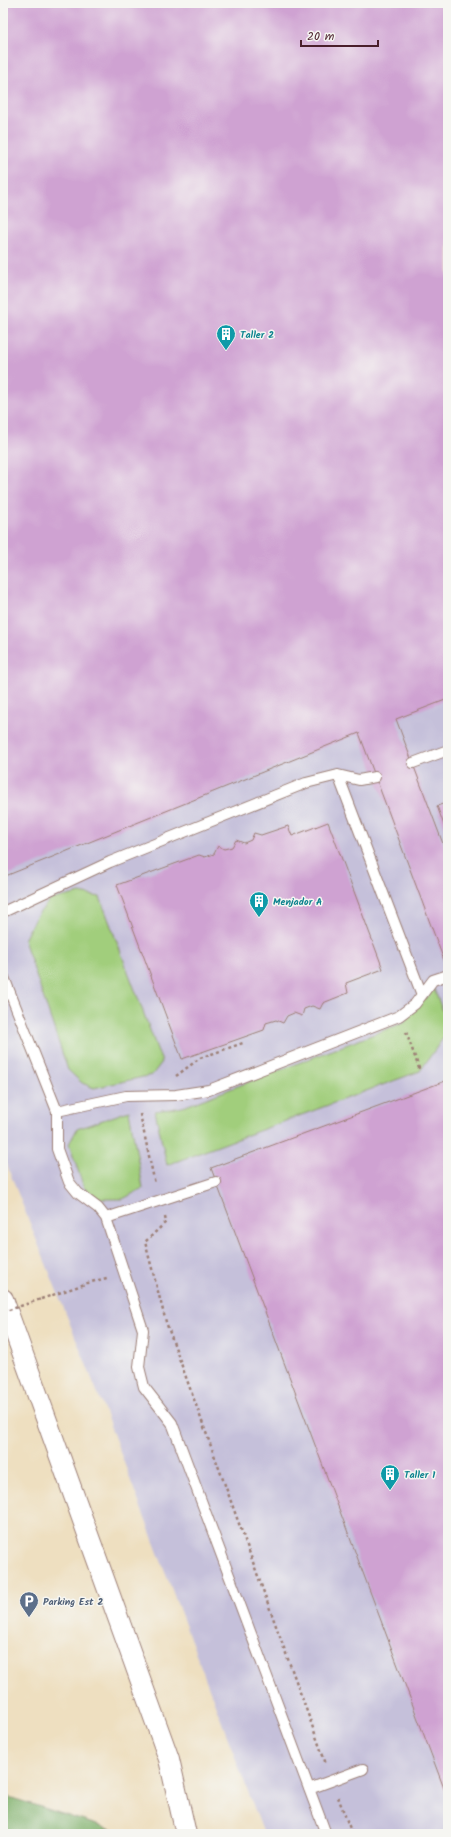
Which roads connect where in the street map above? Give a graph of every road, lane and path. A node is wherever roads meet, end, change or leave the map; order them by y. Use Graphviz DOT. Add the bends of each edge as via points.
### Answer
graph roads {
  1 [pos="448,750"];
  2 [pos="413,764"];
  3 [pos="338,775"];
  4 [pos="375,777"];
  5 [pos="3,912"];
  6 [pos="3,975"];
  7 [pos="448,975"];
  8 [pos="422,994"];
  9 [pos="406,1030"];
  10 [pos="243,1043"];
  11 [pos="420,1071"];
  12 [pos="151,1095"];
  13 [pos="57,1111"];
  14 [pos="216,1182"];
  15 [pos="159,1200"];
  16 [pos="106,1218"];
  17 [pos="104,1279"];
  18 [pos="3,1299"];
  19 [pos="3,1312"];
  20 [pos="363,1768"];
  21 [pos="332,1780"];
  22 [pos="309,1789"];
  23 [pos="3,1832"];
  24 [pos="7,1834"];
  25 [pos="186,1834"];
  26 [pos="326,1834"];
  27 [pos="352,1834"];
  1 -- 2 [label="lane"];
  3 -- 4 [label="lane" via="359,780"];
  3 -- 5 [label="lane" via="306,783 117,859"];
  3 -- 8 [label="lane"];
  6 -- 13 [label="lane"];
  7 -- 8 [label="lane" via="434,980"];
  8 -- 12 [label="lane" via="415,1004 399,1016 209,1090 176,1095"];
  9 -- 11 [label="path"];
  10 -- 12 [label="path" via="200,1058"];
  12 -- 13 [label="lane" via="126,1096"];
  12 -- 15 [label="path" via="139,1111"];
  13 -- 16 [label="lane" via="57,1149 69,1182"];
  14 -- 15 [label="lane"];
  15 -- 16 [label="lane"];
  15 -- 21 [label="path" via="166,1222 145,1242 166,1322"];
  16 -- 22 [label="lane" via="143,1330 139,1367 144,1388 172,1423"];
  17 -- 19 [label="path, bridge"];
  18 -- 25 [label="street" via="169,1759"];
  20 -- 21 [label="lane"];
  21 -- 22 [label="lane"];
  21 -- 27 [label="path"];
  22 -- 26 [label="lane"];
  23 -- 24 [label="path"];
}
